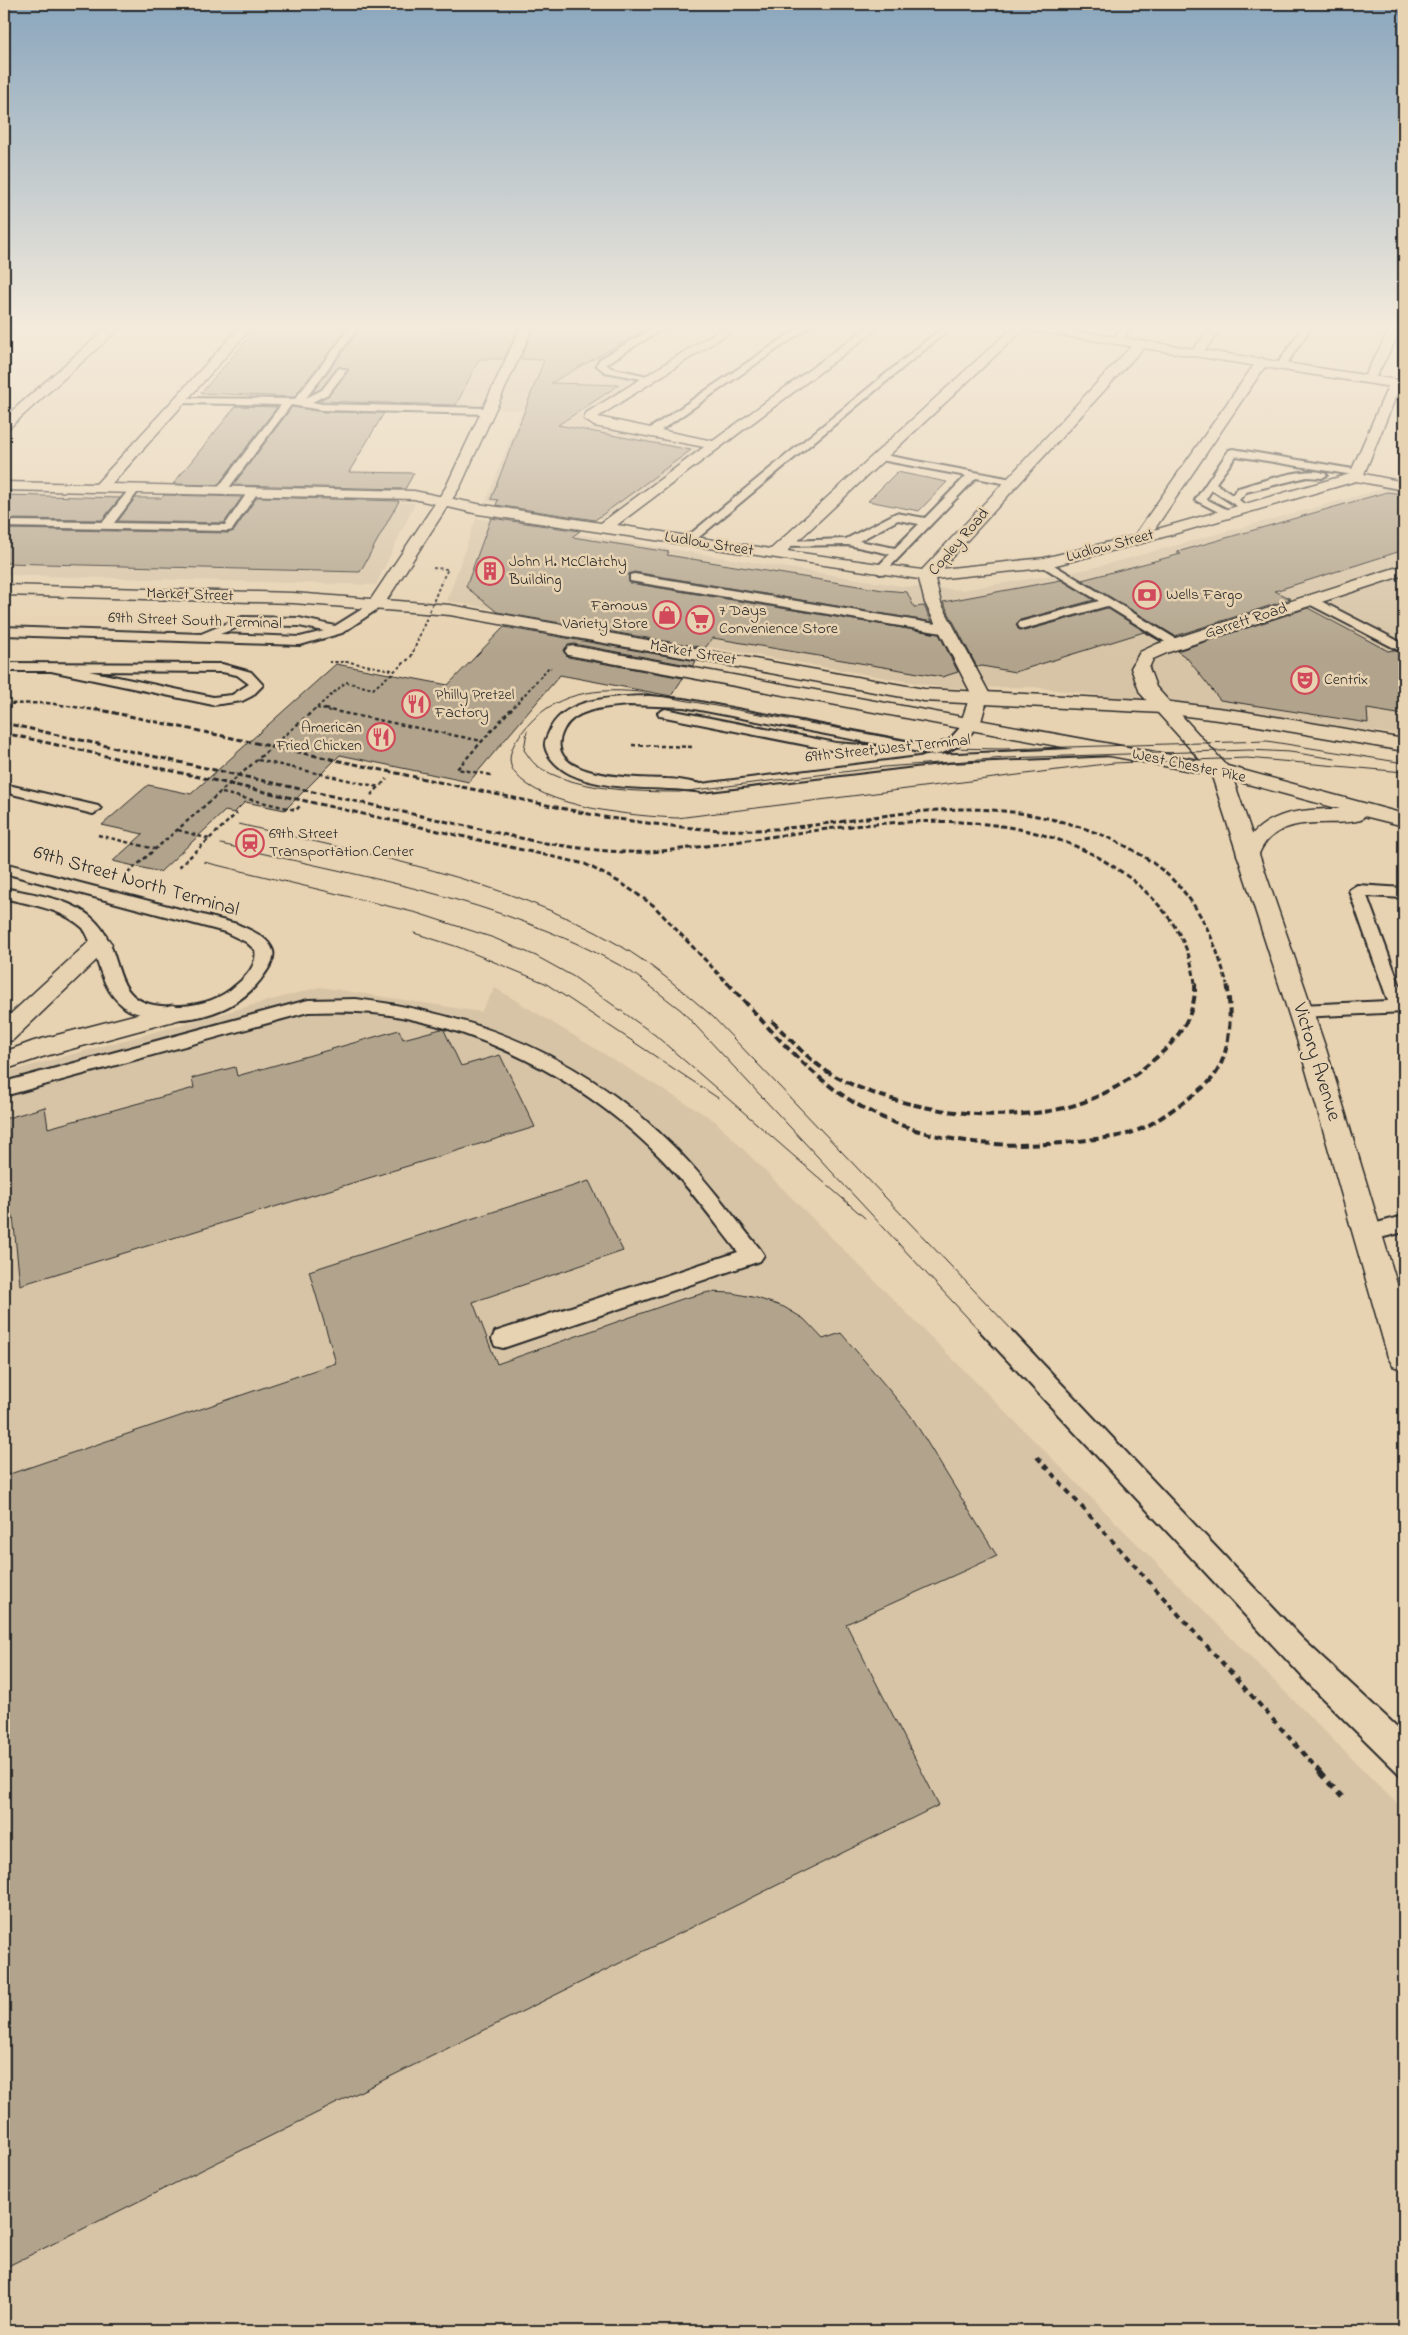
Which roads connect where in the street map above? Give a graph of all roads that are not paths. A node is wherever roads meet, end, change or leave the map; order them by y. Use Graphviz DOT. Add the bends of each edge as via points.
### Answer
graph roads {
  1 [pos="147,436"];
  2 [pos="266,436"];
  3 [pos="476,436"];
  4 [pos="666,436"];
  5 [pos="726,436"];
  6 [pos="816,436"];
  7 [pos="902,436"];
  8 [pos="1055,436"];
  9 [pos="1211,436"];
  10 [pos="1376,436"];
  11 [pos="714,445"];
  12 [pos="879,457"];
  13 [pos="972,475"];
  14 [pos="1358,475"];
  15 [pos="1012,482"];
  16 [pos="1210,484"];
  17 [pos="4,486"];
  18 [pos="1404,486"];
  19 [pos="100,488"];
  20 [pos="135,489"];
  21 [pos="221,491"];
  22 [pos="253,492"];
  23 [pos="443,502"];
  24 [pos="1235,508"];
  25 [pos="928,522"];
  26 [pos="4,524"];
  27 [pos="106,526"];
  28 [pos="604,528"];
  29 [pos="1140,539"];
  30 [pos="688,541"];
  31 [pos="848,542"];
  32 [pos="780,549"];
  33 [pos="898,552"];
  34 [pos="1044,563"];
  35 [pos="880,570"];
  36 [pos="1404,570"];
  37 [pos="926,575"];
  38 [pos="634,578"];
  39 [pos="4,590"];
  40 [pos="1311,600"];
  41 [pos="1109,602"];
  42 [pos="376,605"];
  43 [pos="1024,625"];
  44 [pos="443,627"];
  45 [pos="338,630"];
  46 [pos="948,630"];
  47 [pos="4,631"];
  48 [pos="198,638"];
  49 [pos="1177,643"];
  50 [pos="556,648"];
  51 [pos="1404,649"];
  52 [pos="4,667"];
  53 [pos="54,668"];
  54 [pos="980,698"];
  55 [pos="1163,707"];
  56 [pos="970,725"];
  57 [pos="1404,745"];
  58 [pos="935,750"];
  59 [pos="1115,751"];
  60 [pos="1220,770"];
  61 [pos="666,782"];
  62 [pos="4,788"];
  63 [pos="93,809"];
  64 [pos="1403,819"];
  65 [pos="1248,855"];
  66 [pos="4,868"];
  67 [pos="4,893"];
  68 [pos="1404,893"];
  69 [pos="100,944"];
  70 [pos="1402,1007"];
  71 [pos="1300,1011"];
  72 [pos="172,1013"];
  73 [pos="4,1034"];
  74 [pos="4,1061"];
  75 [pos="4,1090"];
  76 [pos="1404,1224"];
  77 [pos="1368,1233"];
  78 [pos="503,1340"];
  79 [pos="1404,1357"];
  1 -- 19 [label="street"];
  2 -- 21 [label="lane"];
  3 -- 23 [label="street"];
  4 -- 11 [label="street"];
  5 -- 11 [label="street"];
  6 -- 30 [label="lane"];
  7 -- 12 [label="street"];
  8 -- 15 [label="street, Copley Road"];
  9 -- 29 [label="street"];
  10 -- 14 [label="street"];
  11 -- 28 [label="street"];
  12 -- 13 [label="lane"];
  12 -- 32 [label="street"];
  13 -- 15 [label="lane"];
  13 -- 25 [label="lane"];
  14 -- 16 [label="lane" via="1232,452"];
  14 -- 18 [label="street, Ludlow Street"];
  14 -- 24 [label="street, Ludlow Street"];
  15 -- 37 [label="street, Copley Road"];
  16 -- 24 [label="lane"];
  16 -- 24 [label="lane" via="1200,500 1211,506"];
  17 -- 19 [label="street, Ludlow Street"];
  19 -- 20 [label="street, Ludlow Street"];
  20 -- 21 [label="street, Ludlow Street"];
  20 -- 27 [label="lane"];
  21 -- 22 [label="street, Ludlow Street"];
  22 -- 23 [label="street, Ludlow Street" via="405,495"];
  22 -- 27 [label="lane" via="228,528"];
  23 -- 28 [label="street, Ludlow Street"];
  23 -- 42 [label="street"];
  24 -- 29 [label="street, Ludlow Street"];
  25 -- 31 [label="lane" via="896,516"];
  25 -- 33 [label="lane"];
  26 -- 27 [label="lane"];
  28 -- 30 [label="street, Ludlow Street"];
  29 -- 34 [label="street, Ludlow Street"];
  30 -- 32 [label="street, Ludlow Street"];
  31 -- 32 [label="lane"];
  31 -- 33 [label="lane"];
  32 -- 35 [label="street, Ludlow Street"];
  33 -- 35 [label="lane"];
  34 -- 37 [label="street, Ludlow Street"];
  34 -- 41 [label="lane"];
  35 -- 37 [label="street, Ludlow Street"];
  36 -- 40 [label="street, Garrett Road"];
  37 -- 46 [label="street, Copley Road" via="934,603"];
  38 -- 46 [label="lane"];
  39 -- 42 [label="street, Market Street" via="293,598"];
  40 -- 49 [label="street, Garrett Road"];
  40 -- 51 [label="lane"];
  41 -- 43 [label="lane"];
  41 -- 49 [label="lane"];
  42 -- 44 [label="street, Market Street"];
  42 -- 45 [label="lane, 69th Street South Terminal"];
  42 -- 54 [label="street, Market Street" via="450,610 910,692"];
  45 -- 48 [label="lane, 69th Street South Terminal" via="300,641"];
  45 -- 48 [label="lane" via="299,622 242,622"];
  46 -- 54 [label="street, Copley Road" via="974,678"];
  47 -- 48 [label="lane, 69th Street South Terminal"];
  49 -- 55 [label="street, Garrett Road" via="1146,656 1140,668 1147,689"];
  50 -- 56 [label="street, Market Street"];
  52 -- 53 [label="lane"];
  53 -- 53 [label="lane" via="214,700 241,698 256,685 254,679 247,675 222,668"];
  54 -- 55 [label="street"];
  54 -- 56 [label="street"];
  55 -- 57 [label="street"];
  55 -- 60 [label="street, Garrett Road"];
  56 -- 58 [label="lane, 69th Street West Terminal" via="954,744"];
  56 -- 59 [label="street, West Chester Pike"];
  58 -- 61 [label="lane, 69th Street West Terminal"];
  58 -- 61 [label="lane, 69th Street West Terminal" via="836,747 653,711 631,701 597,704 576,711 554,733 552,749 564,764 586,775 619,781"];
  59 -- 60 [label="street, West Chester Pike"];
  59 -- 61 [label="lane, 69th Street West Terminal" via="948,758 701,788"];
  60 -- 64 [label="street, West Chester Pike"];
  60 -- 65 [label="street, Victory Avenue"];
  62 -- 63 [label="lane"];
  64 -- 65 [label="street" via="1340,816 1288,821 1257,838"];
  65 -- 71 [label="street, Victory Avenue"];
  66 -- 72 [label="lane, 69th Street North Terminal" via="215,923 245,935 264,949 264,958 254,979 233,997 204,1009"];
  67 -- 69 [label="lane, 69th Street North Terminal" via="77,915 90,924"];
  68 -- 70 [label="lane" via="1358,890"];
  69 -- 72 [label="lane, 69th Street North Terminal" via="114,983 128,1002 140,1008"];
  69 -- 73 [label="street"];
  70 -- 71 [label="lane"];
  71 -- 77 [label="street, Victory Avenue"];
  72 -- 74 [label="street"];
  75 -- 78 [label="lane" via="308,1006 329,1004 372,1007 449,1022 509,1043 566,1074 630,1119 668,1153 753,1255"];
  76 -- 77 [label="lane"];
  77 -- 79 [label="street, Victory Avenue"];
}
